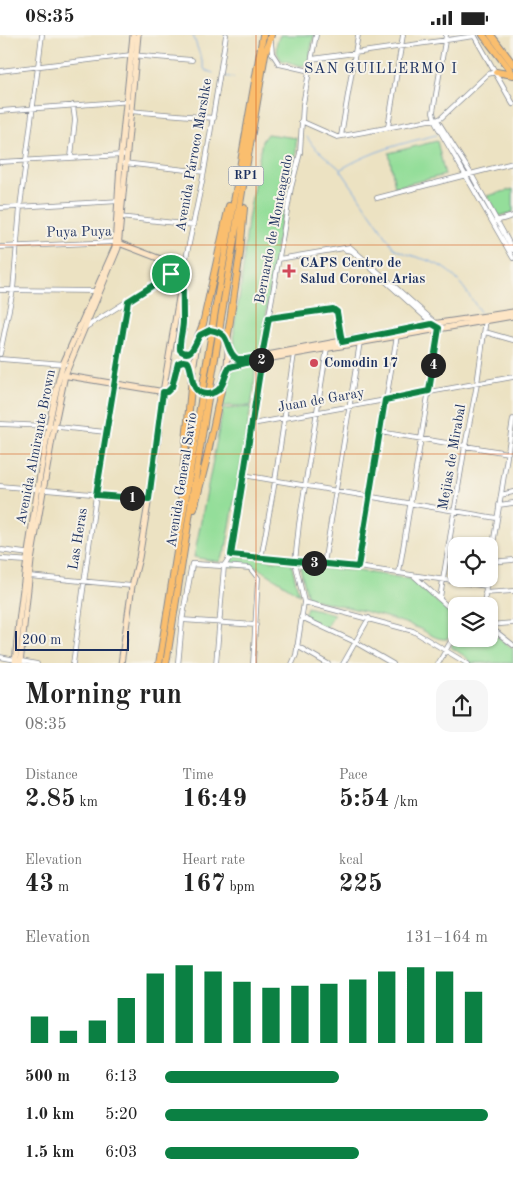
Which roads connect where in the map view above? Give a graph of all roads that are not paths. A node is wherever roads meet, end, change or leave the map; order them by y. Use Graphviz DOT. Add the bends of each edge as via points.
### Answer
graph roads {
  1 [pos="42,35"];
  2 [pos="133,35"];
  3 [pos="138,35"];
  4 [pos="226,35"];
  5 [pos="262,35"];
  6 [pos="316,35"];
  7 [pos="358,35"];
  8 [pos="403,35"];
  9 [pos="446,35"];
  10 [pos="483,35"];
  11 [pos="491,35"];
  12 [pos="271,36"];
  13 [pos="474,36"];
  14 [pos="445,41"];
  15 [pos="401,47"];
  16 [pos="356,53"];
  17 [pos="134,55"];
  18 [pos="312,59"];
  19 [pos="192,60"];
  20 [pos="513,64"];
  21 [pos="38,66"];
  22 [pos="0,71"];
  23 [pos="310,71"];
  24 [pos="496,72"];
  25 [pos="513,75"];
  26 [pos="129,101"];
  27 [pos="513,104"];
  28 [pos="73,105"];
  29 [pos="33,108"];
  30 [pos="0,111"];
  31 [pos="128,111"];
  32 [pos="214,118"];
  33 [pos="436,120"];
  34 [pos="302,121"];
  35 [pos="388,127"];
  36 [pos="341,136"];
  37 [pos="123,155"];
  38 [pos="71,157"];
  39 [pos="28,160"];
  40 [pos="240,161"];
  41 [pos="0,162"];
  42 [pos="123,163"];
  43 [pos="513,163"];
  44 [pos="248,166"];
  45 [pos="204,172"];
  46 [pos="468,174"];
  47 [pos="377,198"];
  48 [pos="121,201"];
  49 [pos="20,207"];
  50 [pos="0,208"];
  51 [pos="513,216"];
  52 [pos="120,217"];
  53 [pos="495,221"];
  54 [pos="194,225"];
  55 [pos="117,243"];
  56 [pos="16,246"];
  57 [pos="0,247"];
  58 [pos="513,250"];
  59 [pos="513,259"];
  60 [pos="278,260"];
  61 [pos="184,268"];
  62 [pos="182,287"];
  63 [pos="0,290"];
  64 [pos="13,290"];
  65 [pos="97,291"];
  66 [pos="128,301"];
  67 [pos="513,314"];
  68 [pos="218,318"];
  69 [pos="269,318"];
  70 [pos="486,319"];
  71 [pos="436,325"];
  72 [pos="83,329"];
  73 [pos="484,332"];
  74 [pos="78,333"];
  75 [pos="397,335"];
  76 [pos="197,339"];
  77 [pos="513,340"];
  78 [pos="227,341"];
  79 [pos="342,342"];
  80 [pos="360,343"];
  81 [pos="327,348"];
  82 [pos="0,354"];
  83 [pos="294,354"];
  84 [pos="262,358"];
  85 [pos="0,359"];
  86 [pos="66,364"];
  87 [pos="62,375"];
  88 [pos="225,375"];
  89 [pos="192,377"];
  90 [pos="513,377"];
  91 [pos="115,383"];
  92 [pos="476,384"];
  93 [pos="222,386"];
  94 [pos="429,391"];
  95 [pos="163,392"];
  96 [pos="385,400"];
  97 [pos="204,403"];
  98 [pos="350,407"];
  99 [pos="317,412"];
  100 [pos="284,418"];
  101 [pos="513,419"];
  102 [pos="0,424"];
  103 [pos="252,424"];
  104 [pos="51,427"];
  105 [pos="106,432"];
  106 [pos="380,433"];
  107 [pos="420,439"];
  108 [pos="465,446"];
  109 [pos="508,453"];
  110 [pos="243,475"];
  111 [pos="275,481"];
  112 [pos="0,486"];
  113 [pos="306,486"];
  114 [pos="41,489"];
  115 [pos="336,491"];
  116 [pos="513,492"];
  117 [pos="96,495"];
  118 [pos="501,495"];
  119 [pos="369,496"];
  120 [pos="149,499"];
  121 [pos="410,503"];
  122 [pos="513,503"];
  123 [pos="499,505"];
  124 [pos="454,511"];
  125 [pos="496,518"];
  126 [pos="186,534"];
  127 [pos="493,537"];
  128 [pos="177,546"];
  129 [pos="0,550"];
  130 [pos="29,553"];
  131 [pos="231,555"];
  132 [pos="0,559"];
  133 [pos="261,559"];
  134 [pos="513,560"];
  135 [pos="28,561"];
  136 [pos="498,561"];
  137 [pos="295,562"];
  138 [pos="324,564"];
  139 [pos="224,566"];
  140 [pos="358,567"];
  141 [pos="399,573"];
  142 [pos="414,575"];
  143 [pos="27,576"];
  144 [pos="444,580"];
  145 [pos="448,581"];
  146 [pos="83,582"];
  147 [pos="132,586"];
  148 [pos="486,587"];
  149 [pos="513,591"];
  150 [pos="484,593"];
  151 [pos="484,597"];
  152 [pos="440,598"];
  153 [pos="304,602"];
  154 [pos="448,606"];
  155 [pos="301,617"];
  156 [pos="369,619"];
  157 [pos="182,620"];
  158 [pos="219,622"];
  159 [pos="513,623"];
  160 [pos="256,625"];
  161 [pos="498,625"];
  162 [pos="498,633"];
  163 [pos="356,642"];
  164 [pos="513,645"];
  165 [pos="448,646"];
  166 [pos="297,647"];
  167 [pos="446,649"];
  168 [pos="0,657"];
  169 [pos="316,657"];
  170 [pos="17,662"];
  171 [pos="38,663"];
  172 [pos="73,663"];
  173 [pos="121,663"];
  174 [pos="159,663"];
  175 [pos="168,663"];
  176 [pos="178,663"];
  177 [pos="216,663"];
  178 [pos="253,663"];
  179 [pos="292,663"];
  180 [pos="312,663"];
  181 [pos="328,663"];
  182 [pos="343,663"];
  183 [pos="393,663"];
  184 [pos="438,663"];
  185 [pos="468,663"];
  1 -- 21 [label="street"];
  2 -- 17 [label="main road, Avenida Almirante Brown"];
  3 -- 17 [label="main road, Avenida Almirante Brown"];
  4 -- 32 [label="street, Avenida Párroco Marshke"];
  5 -- 40 [label="highway, Avenida General Savio / RP1"];
  6 -- 18 [label="street, Bernardo de Monteagudo"];
  7 -- 16 [label="street"];
  8 -- 15 [label="street"];
  9 -- 14 [label="street"];
  10 -- 25 [label="highway"];
  11 -- 20 [label="highway"];
  12 -- 23 [label="street" via="272,51 281,65"];
  12 -- 44 [label="highway, Avenida General Savio / RP1" via="265,54"];
  13 -- 14 [label="street"];
  13 -- 24 [label="street"];
  14 -- 15 [label="street"];
  14 -- 33 [label="street" via="433,112"];
  15 -- 16 [label="street"];
  15 -- 35 [label="street"];
  16 -- 18 [label="street"];
  16 -- 36 [label="street"];
  17 -- 19 [label="street"];
  17 -- 21 [label="street"];
  17 -- 26 [label="main road, Avenida Almirante Brown"];
  18 -- 23 [label="street, Bernardo de Monteagudo"];
  21 -- 22 [label="street"];
  21 -- 29 [label="street"];
  23 -- 34 [label="street, Bernardo de Monteagudo"];
  24 -- 25 [label="highway"];
  24 -- 27 [label="street"];
  24 -- 33 [label="street" via="488,74"];
  26 -- 28 [label="street"];
  26 -- 31 [label="main road, Avenida Almirante Brown"];
  28 -- 29 [label="street"];
  28 -- 38 [label="street" via="75,120"];
  29 -- 30 [label="street"];
  29 -- 39 [label="street"];
  31 -- 32 [label="street"];
  31 -- 37 [label="main road, Avenida Almirante Brown"];
  32 -- 45 [label="street, Avenida Párroco Marshke"];
  33 -- 35 [label="street"];
  33 -- 46 [label="street"];
  34 -- 36 [label="street" via="333,136"];
  34 -- 60 [label="street, Bernardo de Monteagudo" via="300,153 290,188"];
  35 -- 36 [label="street"];
  37 -- 38 [label="street"];
  37 -- 42 [label="main road, Avenida Almirante Brown"];
  38 -- 39 [label="street"];
  39 -- 41 [label="street"];
  39 -- 49 [label="street"];
  40 -- 68 [label="highway, Avenida General Savio / RP1"];
  40 -- 76 [label="highway"];
  42 -- 45 [label="street"];
  42 -- 48 [label="main road, Avenida Almirante Brown"];
  43 -- 46 [label="street"];
  44 -- 68 [label="highway, Avenida General Savio / RP1"];
  44 -- 78 [label="highway"];
  45 -- 54 [label="street, Avenida Párroco Marshke"];
  46 -- 47 [label="street"];
  46 -- 53 [label="street"];
  48 -- 49 [label="street"];
  48 -- 52 [label="main road, Avenida Almirante Brown"];
  49 -- 50 [label="street"];
  49 -- 56 [label="street"];
  51 -- 53 [label="street"];
  52 -- 54 [label="street"];
  52 -- 55 [label="main road, Avenida Almirante Brown"];
  53 -- 58 [label="street"];
  53 -- 59 [label="street"];
  54 -- 61 [label="street, Avenida Párroco Marshke"];
  55 -- 56 [label="street, Puya Puya"];
  55 -- 61 [label="main road, Puya Puya"];
  55 -- 65 [label="main road, Avenida Almirante Brown"];
  56 -- 57 [label="street, Puya Puya"];
  56 -- 64 [label="street"];
  60 -- 69 [label="street, Bernardo de Monteagudo"];
  60 -- 71 [label="street" via="350,247"];
  61 -- 62 [label="main road, Avenida Párroco Marshke"];
  61 -- 66 [label="street"];
  62 -- 76 [label="main road" via="180,350 188,353"];
  62 -- 95 [label="main road, Avenida Párroco Marshke"];
  63 -- 64 [label="street"];
  64 -- 65 [label="street"];
  64 -- 82 [label="street"];
  65 -- 72 [label="main road, Avenida Almirante Brown"];
  65 -- 74 [label="main road, Avenida Almirante Brown"];
  66 -- 72 [label="street"];
  66 -- 91 [label="street, Las Heras"];
  67 -- 70 [label="main road"];
  67 -- 71 [label="main road"];
  68 -- 97 [label="highway, Avenida General Savio / RP1, bridge"];
  69 -- 79 [label="street" via="335,309"];
  69 -- 84 [label="street, Bernardo de Monteagudo"];
  70 -- 71 [label="main road"];
  70 -- 73 [label="street, Mejias de Mirabal"];
  71 -- 75 [label="main road"];
  71 -- 79 [label="main road"];
  71 -- 94 [label="street"];
  72 -- 74 [label="street"];
  72 -- 86 [label="main road, Avenida Almirante Brown"];
  73 -- 77 [label="street"];
  73 -- 92 [label="street, Mejias de Mirabal"];
  74 -- 86 [label="main road, Avenida Almirante Brown"];
  75 -- 80 [label="main road"];
  75 -- 96 [label="street"];
  76 -- 78 [label="main road" via="204,331 210,330 222,334"];
  76 -- 89 [label="main road"];
  78 -- 84 [label="main road" via="230,352 237,359"];
  78 -- 88 [label="main road"];
  79 -- 84 [label="main road"];
  80 -- 81 [label="main road"];
  80 -- 98 [label="street"];
  81 -- 83 [label="main road"];
  81 -- 99 [label="street"];
  83 -- 84 [label="main road"];
  83 -- 100 [label="street"];
  84 -- 88 [label="main road" via="232,366"];
  84 -- 103 [label="street, Bernardo de Monteagudo"];
  85 -- 86 [label="street"];
  86 -- 87 [label="main road, Avenida Almirante Brown"];
  87 -- 91 [label="main road"];
  87 -- 104 [label="main road, Avenida Almirante Brown"];
  88 -- 93 [label="main road"];
  89 -- 93 [label="main road" via="196,389 204,394 213,393"];
  89 -- 95 [label="main road" via="189,363 181,361 171,389"];
  89 -- 128 [label="highway"];
  90 -- 92 [label="street, Juan de Garay"];
  91 -- 95 [label="main road"];
  91 -- 105 [label="street, Las Heras"];
  92 -- 94 [label="street, Juan de Garay"];
  92 -- 108 [label="street, Mejias de Mirabal"];
  93 -- 126 [label="highway" via="202,482"];
  94 -- 96 [label="street, Juan de Garay"];
  94 -- 107 [label="street"];
  95 -- 120 [label="main road, Avenida Párroco Marshke"];
  96 -- 98 [label="street, Juan de Garay"];
  96 -- 106 [label="street"];
  97 -- 126 [label="highway, Avenida General Savio / RP1"];
  97 -- 128 [label="highway, Avenida General Savio / RP1"];
  98 -- 99 [label="street, Juan de Garay"];
  98 -- 115 [label="street"];
  99 -- 100 [label="street, Juan de Garay"];
  99 -- 113 [label="street"];
  100 -- 103 [label="street, Juan de Garay"];
  100 -- 111 [label="street"];
  101 -- 109 [label="street"];
  102 -- 104 [label="street"];
  103 -- 110 [label="street, Bernardo de Monteagudo"];
  104 -- 105 [label="street"];
  104 -- 114 [label="main road, Avenida Almirante Brown"];
  105 -- 117 [label="street, Las Heras"];
  106 -- 107 [label="street"];
  106 -- 119 [label="street"];
  107 -- 108 [label="street"];
  107 -- 121 [label="street"];
  108 -- 109 [label="street"];
  108 -- 124 [label="street, Mejias de Mirabal"];
  109 -- 118 [label="street"];
  110 -- 111 [label="street"];
  110 -- 131 [label="street, Bernardo de Monteagudo"];
  111 -- 113 [label="street"];
  111 -- 133 [label="street"];
  112 -- 114 [label="street"];
  113 -- 115 [label="street"];
  113 -- 137 [label="street"];
  114 -- 117 [label="street"];
  114 -- 130 [label="main road, Avenida Almirante Brown"];
  115 -- 119 [label="street"];
  115 -- 138 [label="street"];
  116 -- 118 [label="street"];
  117 -- 120 [label="street"];
  117 -- 146 [label="street, Las Heras"];
  118 -- 123 [label="street"];
  119 -- 121 [label="street"];
  119 -- 140 [label="street"];
  120 -- 147 [label="main road, Avenida Párroco Marshke"];
  121 -- 124 [label="street"];
  121 -- 141 [label="street"];
  122 -- 123 [label="street"];
  123 -- 125 [label="street"];
  124 -- 125 [label="street"];
  124 -- 144 [label="street, Mejias de Mirabal"];
  125 -- 127 [label="street"];
  126 -- 175 [label="highway, Avenida General Savio / RP1"];
  128 -- 174 [label="highway, Avenida General Savio / RP1"];
  129 -- 130 [label="street"];
  130 -- 135 [label="main road, Avenida Almirante Brown"];
  131 -- 133 [label="street"];
  131 -- 139 [label="street, Bernardo de Monteagudo"];
  132 -- 135 [label="street"];
  133 -- 137 [label="street"];
  134 -- 136 [label="street"];
  135 -- 143 [label="main road, Avenida Almirante Brown"];
  137 -- 138 [label="street"];
  137 -- 153 [label="street"];
  138 -- 140 [label="street"];
  139 -- 157 [label="street" via="192,564"];
  139 -- 158 [label="street, Bernardo de Monteagudo"];
  139 -- 160 [label="street" via="250,568 255,572 259,581"];
  140 -- 141 [label="street"];
  141 -- 142 [label="street"];
  142 -- 144 [label="street"];
  142 -- 152 [label="street"];
  143 -- 146 [label="street"];
  143 -- 170 [label="main road, Avenida Almirante Brown"];
  144 -- 145 [label="street"];
  144 -- 152 [label="street, Mejias de Mirabal"];
  146 -- 147 [label="street"];
  146 -- 172 [label="street, Las Heras"];
  147 -- 173 [label="main road, Avenida Párroco Marshke"];
  148 -- 150 [label="street"];
  149 -- 150 [label="street"];
  150 -- 151 [label="street"];
  152 -- 154 [label="street"];
  153 -- 155 [label="street"];
  153 -- 156 [label="street"];
  155 -- 163 [label="street"];
  155 -- 166 [label="street"];
  156 -- 163 [label="street"];
  156 -- 167 [label="street" via="413,631"];
  157 -- 158 [label="street"];
  157 -- 176 [label="street"];
  158 -- 160 [label="street"];
  158 -- 177 [label="street, Bernardo de Monteagudo"];
  159 -- 161 [label="street"];
  160 -- 178 [label="street"];
  162 -- 164 [label="street"];
  163 -- 182 [label="street"];
  163 -- 183 [label="street"];
  165 -- 167 [label="street"];
  166 -- 169 [label="street"];
  166 -- 179 [label="street"];
  167 -- 184 [label="street"];
  167 -- 185 [label="street"];
  168 -- 170 [label="street"];
  169 -- 180 [label="street"];
  169 -- 181 [label="street"];
  170 -- 171 [label="street"];
}
